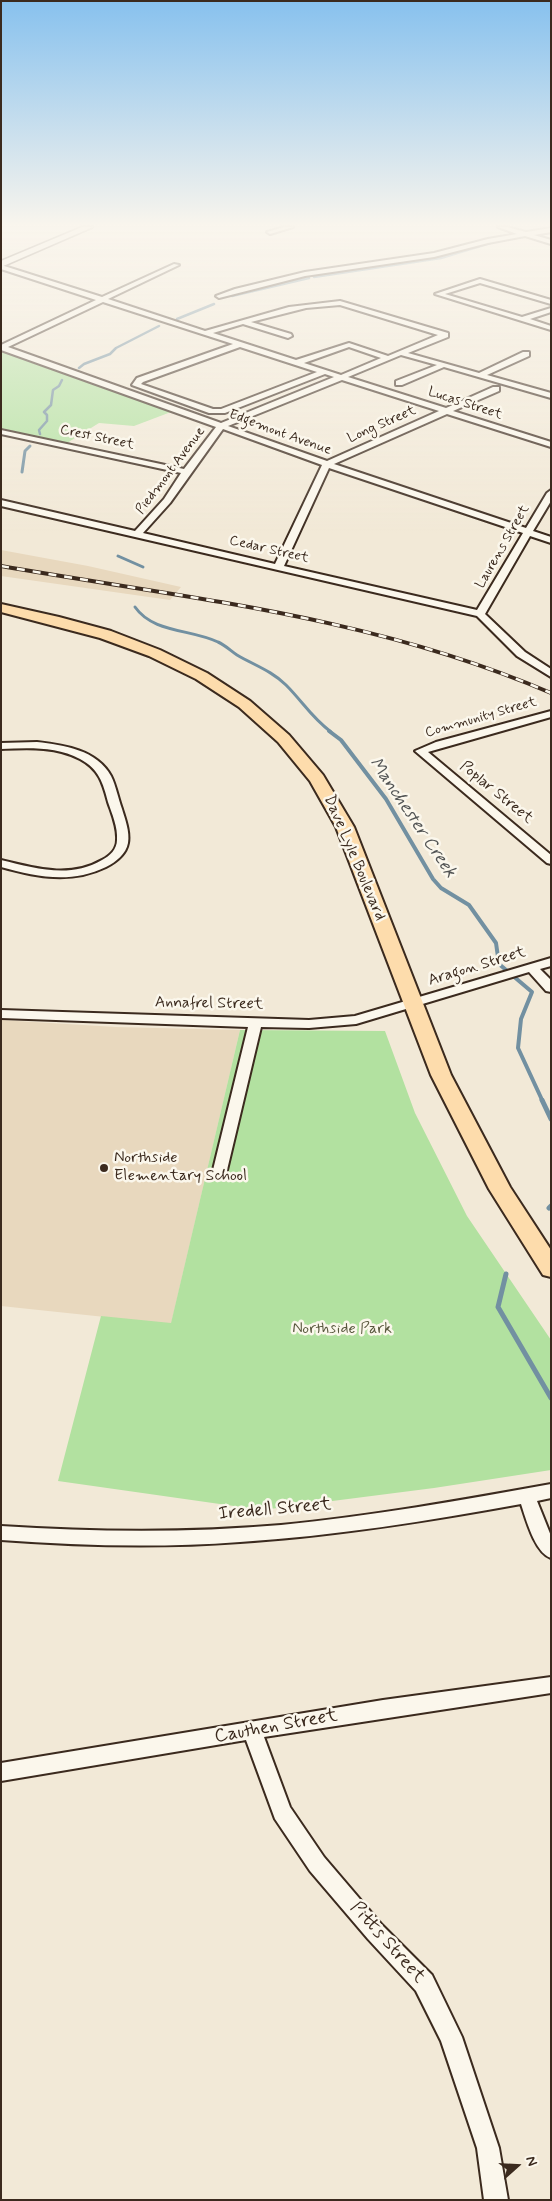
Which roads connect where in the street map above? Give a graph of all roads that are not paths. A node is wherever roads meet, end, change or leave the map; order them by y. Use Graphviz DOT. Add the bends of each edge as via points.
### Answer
graph roads {
  1 [pos="40,330"];
  2 [pos="195,330"];
  3 [pos="217,330"];
  4 [pos="269,330"];
  5 [pos="428,330"];
  6 [pos="205,333"];
  7 [pos="288,336"];
  8 [pos="241,344"];
  9 [pos="2,347"];
  10 [pos="401,353"];
  11 [pos="526,354"];
  12 [pos="390,357"];
  13 [pos="298,362"];
  14 [pos="444,365"];
  15 [pos="326,371"];
  16 [pos="482,375"];
  17 [pos="342,376"];
  18 [pos="399,382"];
  19 [pos="496,389"];
  20 [pos="551,396"];
  21 [pos="446,411"];
  22 [pos="221,426"];
  23 [pos="1,432"];
  24 [pos="551,445"];
  25 [pos="326,464"];
  26 [pos="186,472"];
  27 [pos="551,493"];
  28 [pos="1,503"];
  29 [pos="528,533"];
  30 [pos="138,534"];
  31 [pos="551,540"];
  32 [pos="279,566"];
  33 [pos="1,608"];
  34 [pos="480,614"];
  35 [pos="549,673"];
  36 [pos="551,714"];
  37 [pos="1,746"];
  38 [pos="420,751"];
  39 [pos="551,861"];
  40 [pos="1,863"];
  41 [pos="551,962"];
  42 [pos="532,968"];
  43 [pos="551,988"];
  44 [pos="413,1004"];
  45 [pos="1,1014"];
  46 [pos="255,1023"];
  47 [pos="220,1170"];
  48 [pos="551,1269"];
  49 [pos="551,1490"];
  50 [pos="526,1495"];
  51 [pos="1,1533"];
  52 [pos="551,1552"];
  53 [pos="551,1685"];
  54 [pos="252,1732"];
  55 [pos="1,1772"];
  56 [pos="496,2200"];
  1 -- 9 [label="street"];
  2 -- 6 [label="street, Lucas Street"];
  3 -- 6 [label="street"];
  4 -- 7 [label="street"];
  5 -- 10 [label="street, Piedmont Avenue" via="445,335"];
  6 -- 8 [label="street, Lucas Street"];
  8 -- 13 [label="street, Lucas Street"];
  8 -- 15 [label="street" via="140,380 136,385 222,412"];
  9 -- 22 [label="street, Edgemont Avenue"];
  10 -- 12 [label="street, Piedmont Avenue"];
  10 -- 14 [label="street"];
  11 -- 16 [label="street"];
  12 -- 13 [label="street" via="349,345"];
  12 -- 17 [label="street, Piedmont Avenue"];
  13 -- 15 [label="street, Lucas Street"];
  14 -- 16 [label="street"];
  14 -- 18 [label="street"];
  15 -- 17 [label="street, Lucas Street"];
  16 -- 20 [label="street"];
  17 -- 21 [label="street, Lucas Street"];
  17 -- 22 [label="street, Piedmont Avenue"];
  19 -- 21 [label="street, Long Street"];
  21 -- 24 [label="street, Lucas Street"];
  21 -- 25 [label="street, Long Street"];
  22 -- 25 [label="street, Edgemont Avenue"];
  22 -- 26 [label="street, Piedmont Avenue"];
  23 -- 26 [label="street, Crest Street"];
  25 -- 29 [label="street, Edgemont Avenue"];
  25 -- 32 [label="street"];
  26 -- 30 [label="street, Piedmont Avenue" via="167,501"];
  27 -- 29 [label="street, Laurens Street"];
  28 -- 30 [label="street, Cedar Street"];
  29 -- 31 [label="street, Edgemont Avenue"];
  29 -- 34 [label="street, Laurens Street"];
  30 -- 32 [label="street, Cedar Street"];
  32 -- 34 [label="street, Cedar Street"];
  33 -- 44 [label="main road, Dave Lyle Boulevard" via="86,628 157,653 242,701 285,738 333,803"];
  34 -- 35 [label="street" via="516,650"];
  36 -- 38 [label="street, Community Street"];
  37 -- 40 [label="street" via="57,748 94,763 105,774 123,838 120,851 115,856 99,867 81,873 48,875"];
  38 -- 39 [label="street, Poplar Street"];
  41 -- 42 [label="street, Aragon Street"];
  42 -- 43 [label="street"];
  42 -- 44 [label="street, Aragon Street"];
  44 -- 46 [label="street, Annafrel Street" via="356,1020 309,1024"];
  44 -- 48 [label="main road, Dave Lyle Boulevard" via="441,1075 470,1133 500,1189"];
  45 -- 46 [label="street, Annafrel Street"];
  46 -- 47 [label="street"];
  49 -- 50 [label="street, Iredell Street"];
  50 -- 51 [label="street, Iredell Street" via="320,1528 209,1537 53,1537"];
  50 -- 52 [label="street"];
  53 -- 54 [label="street, Cauthen Street"];
  54 -- 55 [label="street, Cauthen Street"];
  54 -- 56 [label="street, Pitts Street" via="282,1812 312,1856 375,1932 424,1983 454,2046 488,2148"];
}
